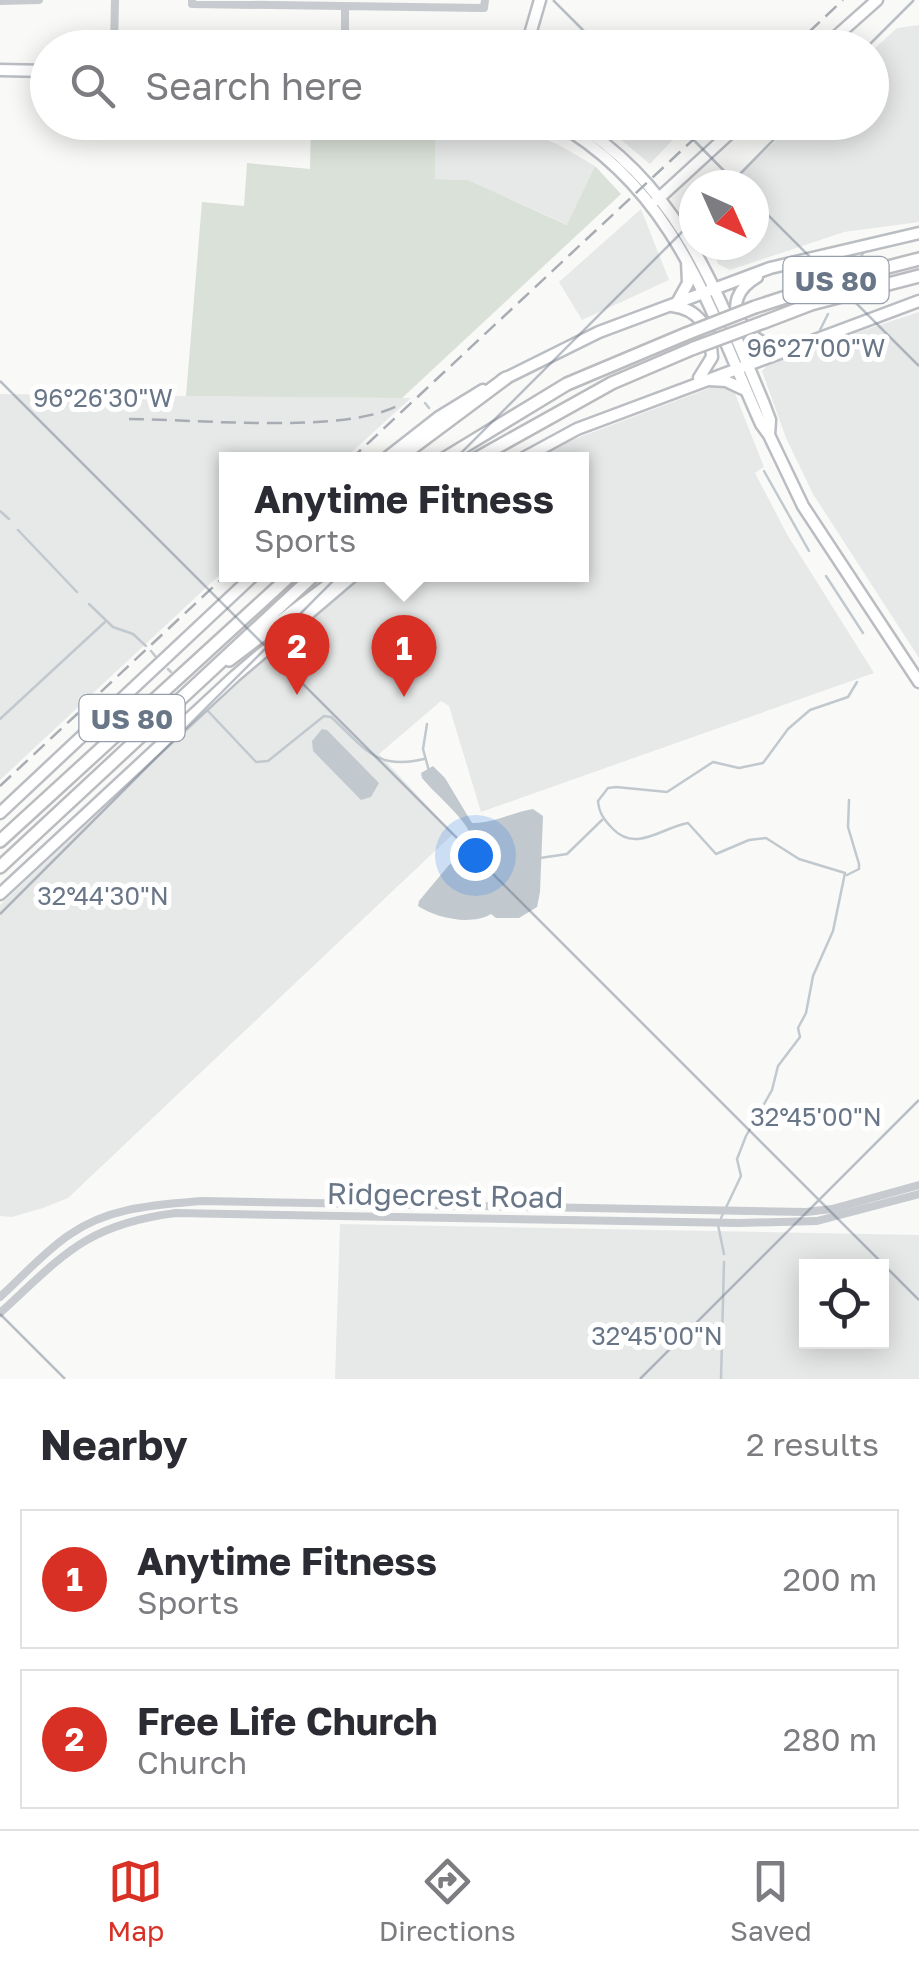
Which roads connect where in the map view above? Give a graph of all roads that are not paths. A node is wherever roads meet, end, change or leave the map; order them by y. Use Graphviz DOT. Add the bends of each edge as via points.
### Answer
graph roads {
  1 [pos="114,0"];
  2 [pos="540,0"];
  3 [pos="878,0"];
  4 [pos="39,1"];
  5 [pos="0,2"];
  6 [pos="192,2"];
  7 [pos="411,3"];
  8 [pos="485,4"];
  9 [pos="345,8"];
  10 [pos="114,30"];
  11 [pos="346,30"];
  12 [pos="531,30"];
  13 [pos="844,30"];
  14 [pos="0,70"];
  15 [pos="30,71"];
  16 [pos="581,140"];
  17 [pos="598,140"];
  18 [pos="722,140"];
  19 [pos="656,201"];
  20 [pos="919,232"];
  21 [pos="679,242"];
  22 [pos="919,258"];
  23 [pos="686,260"];
  24 [pos="689,260"];
  25 [pos="770,268"];
  26 [pos="919,276"];
  27 [pos="709,291"];
  28 [pos="919,300"];
  29 [pos="672,304"];
  30 [pos="786,349"];
  31 [pos="741,366"];
  32 [pos="506,378"];
  33 [pos="703,380"];
  34 [pos="690,385"];
  35 [pos="746,391"];
  36 [pos="770,435"];
  37 [pos="394,452"];
  38 [pos="407,452"];
  39 [pos="455,452"];
  40 [pos="488,452"];
  41 [pos="534,452"];
  42 [pos="246,582"];
  43 [pos="276,582"];
  44 [pos="283,582"];
  45 [pos="305,582"];
  46 [pos="332,582"];
  47 [pos="346,582"];
  48 [pos="265,598"];
  49 [pos="919,682"];
  50 [pos="175,703"];
  51 [pos="0,813"];
  52 [pos="0,841"];
  53 [pos="0,867"];
  54 [pos="0,894"];
  55 [pos="919,1185"];
  56 [pos="919,1194"];
  57 [pos="734,1218"];
  58 [pos="0,1297"];
  59 [pos="0,1313"];
  1 -- 10 [label="street"];
  2 -- 12 [label="main road"];
  3 -- 13 [label="main road"];
  4 -- 5 [label="street"];
  6 -- 9 [label="street"];
  7 -- 8 [label="street"];
  7 -- 9 [label="street"];
  9 -- 11 [label="street"];
  14 -- 15 [label="main road"];
  16 -- 19 [label="main road"];
  17 -- 19 [label="main road"];
  18 -- 19 [label="main road"];
  19 -- 21 [label="main road"];
  19 -- 27 [label="main road" via="695,248"];
  20 -- 25 [label="main road"];
  22 -- 39 [label="highway, US 80, bridge" via="686,334 568,384"];
  23 -- 29 [label="main road" via="688,283"];
  24 -- 27 [label="main road"];
  25 -- 27 [label="main road"];
  25 -- 30 [label="main road" via="743,287 738,311 752,338"];
  26 -- 40 [label="highway, US 80, bridge" via="811,304 694,348 612,383"];
  27 -- 29 [label="main road"];
  27 -- 31 [label="main road"];
  28 -- 30 [label="main road"];
  29 -- 32 [label="main road"];
  29 -- 34 [label="main road" via="697,316 712,346 708,368"];
  30 -- 31 [label="main road"];
  31 -- 33 [label="main road"];
  31 -- 35 [label="main road"];
  31 -- 36 [label="main road" via="770,420"];
  32 -- 37 [label="main road"];
  32 -- 38 [label="highway"];
  33 -- 34 [label="main road"];
  33 -- 35 [label="main road" via="720,379"];
  34 -- 41 [label="main road"];
  35 -- 36 [label="main road"];
  36 -- 49 [label="main road" via="803,506"];
  42 -- 51 [label="main road"];
  43 -- 48 [label="highway"];
  44 -- 48 [label="highway, US 80"];
  45 -- 50 [label="highway, US 80"];
  46 -- 50 [label="highway"];
  47 -- 54 [label="main road"];
  48 -- 52 [label="highway, US 80"];
  50 -- 53 [label="highway, US 80"];
  55 -- 57 [label="street, Ridgecrest Road" via="817,1212"];
  56 -- 57 [label="street, Ridgecrest Road" via="817,1221"];
  57 -- 58 [label="street, Ridgecrest Road" via="719,1212 202,1200 137,1206 68,1235"];
  57 -- 59 [label="street, Ridgecrest Road" via="135,1218 66,1252"];
}
